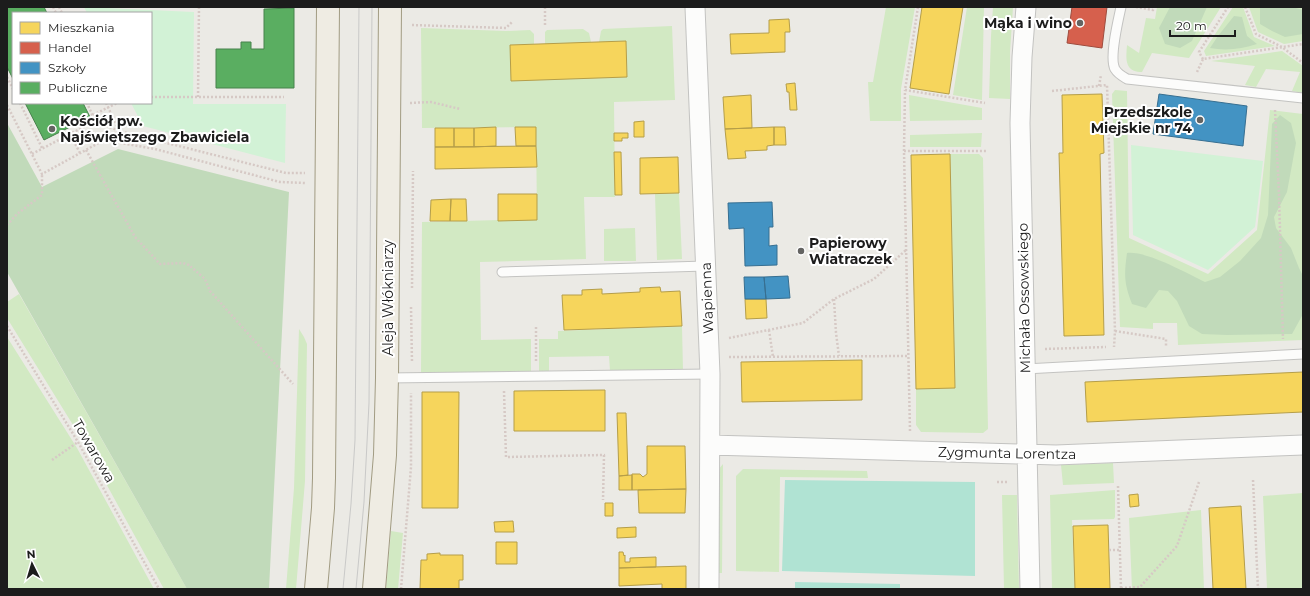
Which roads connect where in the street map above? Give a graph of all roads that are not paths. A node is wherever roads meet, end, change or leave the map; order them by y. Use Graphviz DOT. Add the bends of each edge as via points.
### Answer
graph roads {
  1 [pos="328,7"];
  2 [pos="390,7"];
  3 [pos="695,7"];
  4 [pos="1026,7"];
  5 [pos="1121,7"];
  6 [pos="1303,98"];
  7 [pos="706,266"];
  8 [pos="502,272"];
  9 [pos="1303,354"];
  10 [pos="1025,369"];
  11 [pos="710,374"];
  12 [pos="387,378"];
  13 [pos="710,445"];
  14 [pos="1303,445"];
  15 [pos="1026,454"];
  16 [pos="316,589"];
  17 [pos="374,589"];
  18 [pos="709,589"];
  19 [pos="1030,589"];
  1 -- 16 [label="main road" via="324,478"];
  2 -- 12 [label="main road, Aleja Włókniarzy"];
  3 -- 7 [label="street, Wapienna"];
  4 -- 10 [label="street, Michała Ossowskiego" via="1020,123"];
  5 -- 6 [label="lane" via="1113,54 1113,64 1119,75 1127,79"];
  7 -- 8 [label="lane"];
  7 -- 11 [label="street, Wapienna"];
  9 -- 10 [label="lane"];
  10 -- 15 [label="street, Michała Ossowskiego"];
  11 -- 12 [label="lane"];
  11 -- 13 [label="street, Wapienna"];
  12 -- 17 [label="main road, Aleja Włókniarzy" via="385,462"];
  13 -- 15 [label="street, Zygmunta Lorentza"];
  13 -- 18 [label="street, Wapienna"];
  14 -- 15 [label="street, Zygmunta Lorentza"];
  15 -- 19 [label="street, Michała Ossowskiego"];
}
